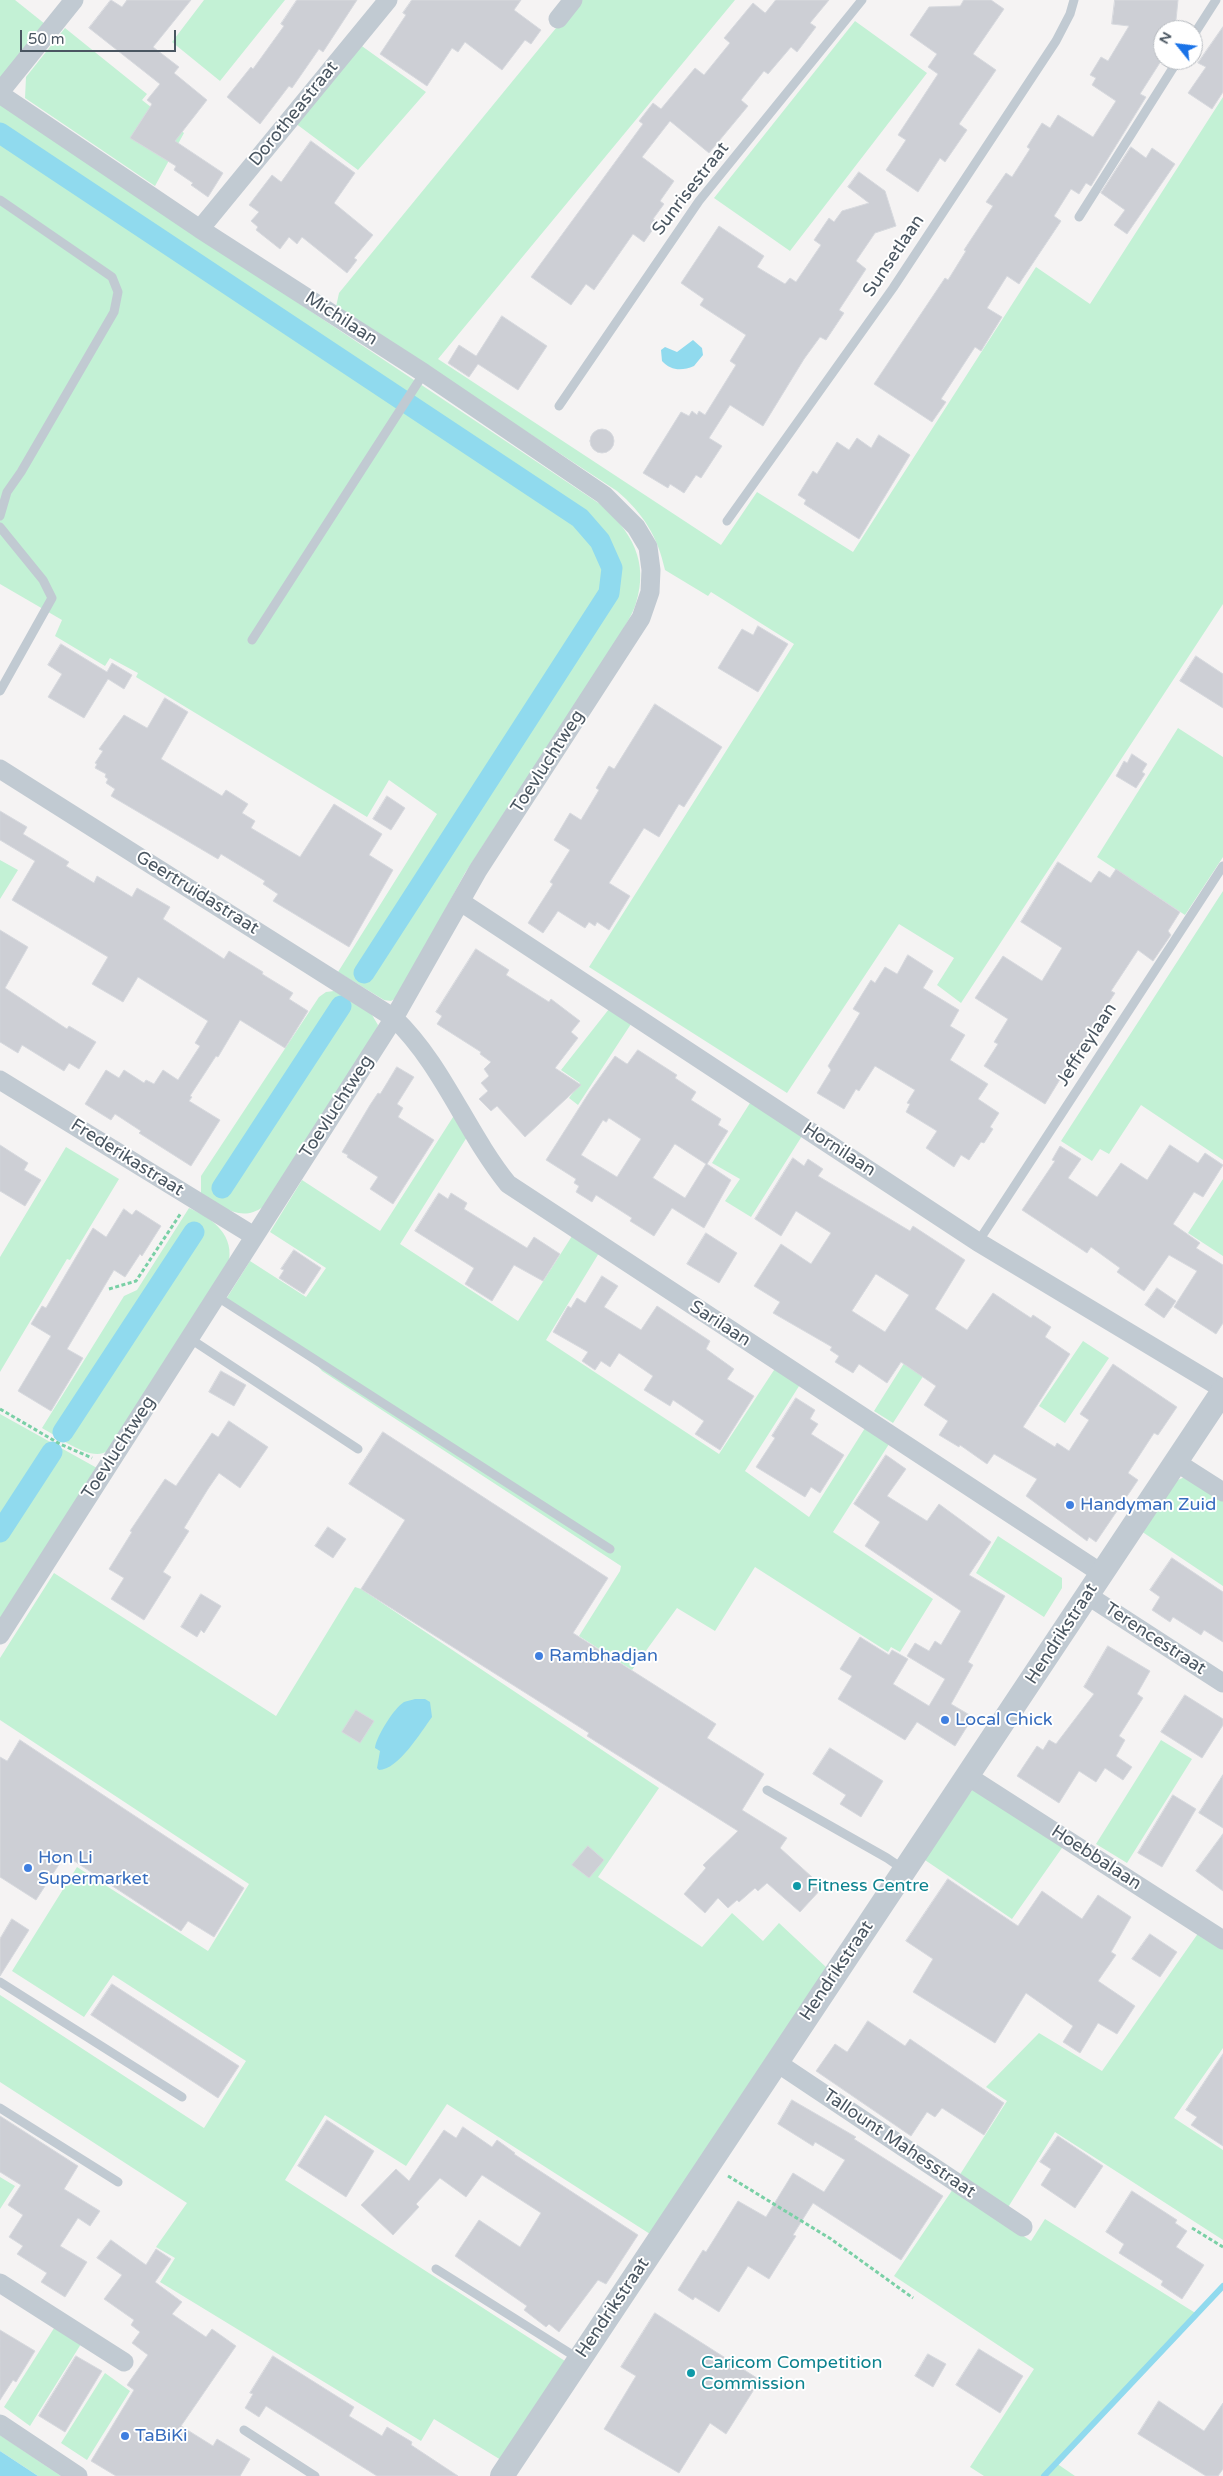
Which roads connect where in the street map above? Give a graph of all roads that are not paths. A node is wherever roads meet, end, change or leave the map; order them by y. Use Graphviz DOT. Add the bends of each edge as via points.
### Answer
graph roads {
  1 [pos="74,0"];
  2 [pos="388,0"];
  3 [pos="573,0"];
  4 [pos="862,0"];
  5 [pos="1074,0"];
  6 [pos="1216,0"];
  7 [pos="558,19"];
  8 [pos="1203,20"];
  9 [pos="1172,70"];
  10 [pos="0,93"];
  11 [pos="0,200"];
  12 [pos="1078,217"];
  13 [pos="200,229"];
  14 [pos="424,373"];
  15 [pos="559,406"];
  16 [pos="0,516"];
  17 [pos="727,521"];
  18 [pos="0,527"];
  19 [pos="651,570"];
  20 [pos="252,640"];
  21 [pos="0,691"];
  22 [pos="0,769"];
  23 [pos="1223,866"];
  24 [pos="461,902"];
  25 [pos="394,1018"];
  26 [pos="0,1080"];
  27 [pos="254,1236"];
  28 [pos="978,1242"];
  29 [pos="216,1296"];
  30 [pos="189,1338"];
  31 [pos="1223,1390"];
  32 [pos="358,1449"];
  33 [pos="1176,1462"];
  34 [pos="1223,1492"];
  35 [pos="610,1550"];
  36 [pos="1101,1573"];
  37 [pos="1087,1595"];
  38 [pos="0,1635"];
  39 [pos="1223,1683"];
  40 [pos="969,1777"];
  41 [pos="767,1790"];
  42 [pos="905,1871"];
  43 [pos="1223,1940"];
  44 [pos="0,1982"];
  45 [pos="776,2062"];
  46 [pos="182,2098"];
  47 [pos="0,2108"];
  48 [pos="118,2182"];
  49 [pos="1023,2227"];
  50 [pos="436,2269"];
  51 [pos="0,2283"];
  52 [pos="579,2359"];
  53 [pos="124,2362"];
  54 [pos="0,2424"];
  55 [pos="244,2430"];
  56 [pos="78,2476"];
  57 [pos="315,2476"];
  58 [pos="502,2476"];
  1 -- 10 [label="street"];
  2 -- 13 [label="street, Dorotheastraat"];
  3 -- 7 [label="street"];
  4 -- 15 [label="lane, Sunrisestraat" via="699,201"];
  5 -- 17 [label="lane, Sunsetlaan" via="1056,41 898,280"];
  6 -- 8 [label="lane"];
  9 -- 12 [label="lane"];
  10 -- 13 [label="street, Michilaan"];
  11 -- 16 [label="lane" via="112,277 118,292 114,312 21,472 6,492"];
  13 -- 14 [label="street, Michilaan"];
  14 -- 19 [label="street, Michilaan" via="604,495 636,527 648,547"];
  14 -- 20 [label="lane"];
  18 -- 21 [label="lane" via="43,580 52,598"];
  19 -- 24 [label="street, Toevluchtweg" via="650,592 641,618 478,870"];
  22 -- 25 [label="street, Geertruidastraat"];
  23 -- 28 [label="lane, Jeffreylaan"];
  24 -- 25 [label="street, Toevluchtweg"];
  24 -- 28 [label="street, Hornilaan"];
  25 -- 27 [label="street, Toevluchtweg"];
  25 -- 36 [label="street, Sarilaan" via="423,1048 489,1160 508,1184"];
  26 -- 27 [label="street, Frederikastraat"];
  27 -- 29 [label="street, Toevluchtweg"];
  28 -- 31 [label="street, Hornilaan"];
  29 -- 30 [label="street, Toevluchtweg"];
  29 -- 35 [label="lane"];
  30 -- 32 [label="lane"];
  30 -- 38 [label="street, Toevluchtweg"];
  31 -- 33 [label="street, Hendrikstraat"];
  33 -- 34 [label="street"];
  33 -- 36 [label="street, Hendrikstraat"];
  36 -- 37 [label="street, Hendrikstraat"];
  37 -- 39 [label="street, Terencestraat"];
  37 -- 40 [label="street, Hendrikstraat"];
  40 -- 42 [label="street, Hendrikstraat"];
  40 -- 43 [label="street, Hoebbalaan"];
  41 -- 42 [label="lane"];
  42 -- 45 [label="street, Hendrikstraat"];
  44 -- 46 [label="lane"];
  45 -- 49 [label="street, Tallount Mahesstraat"];
  45 -- 52 [label="street, Hendrikstraat"];
  47 -- 48 [label="lane"];
  50 -- 52 [label="lane"];
  51 -- 53 [label="street"];
  52 -- 58 [label="street, Hendrikstraat"];
  54 -- 56 [label="street"];
  55 -- 57 [label="lane"];
}
